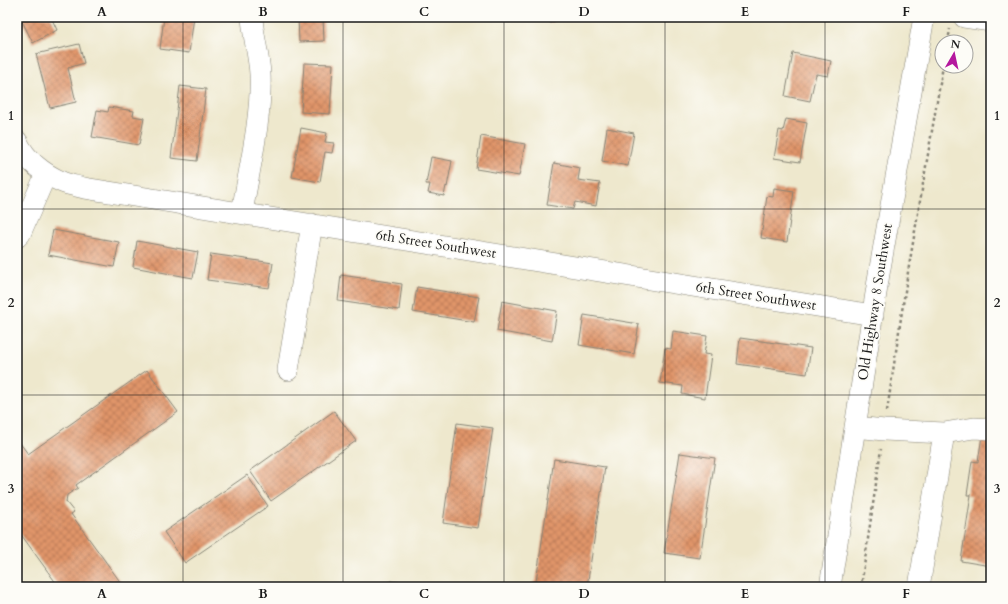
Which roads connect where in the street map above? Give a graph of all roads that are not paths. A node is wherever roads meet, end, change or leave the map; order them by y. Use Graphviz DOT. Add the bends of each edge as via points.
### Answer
graph roads {
  1 [pos="252,17"];
  2 [pos="924,17"];
  3 [pos="964,17"];
  4 [pos="991,21"];
  5 [pos="17,141"];
  6 [pos="46,174"];
  7 [pos="242,213"];
  8 [pos="312,224"];
  9 [pos="17,237"];
  10 [pos="873,315"];
  11 [pos="288,370"];
  12 [pos="856,427"];
  13 [pos="991,429"];
  14 [pos="944,433"];
  15 [pos="830,587"];
  16 [pos="919,587"];
  1 -- 7 [label="street" via="260,74 260,100"];
  2 -- 10 [label="street, Old Highway 8 Southwest"];
  3 -- 4 [label="street"];
  5 -- 6 [label="street, 6th Street Southwest" via="30,161"];
  6 -- 7 [label="street, 6th Street Southwest" via="64,183 84,188"];
  6 -- 9 [label="street"];
  7 -- 8 [label="street, 6th Street Southwest"];
  8 -- 10 [label="street, 6th Street Southwest"];
  8 -- 11 [label="street"];
  10 -- 12 [label="street, Old Highway 8 Southwest"];
  12 -- 14 [label="street"];
  12 -- 15 [label="street, Old Highway 8 Southwest"];
  13 -- 14 [label="street" via="974,428"];
  14 -- 16 [label="street"];
}
